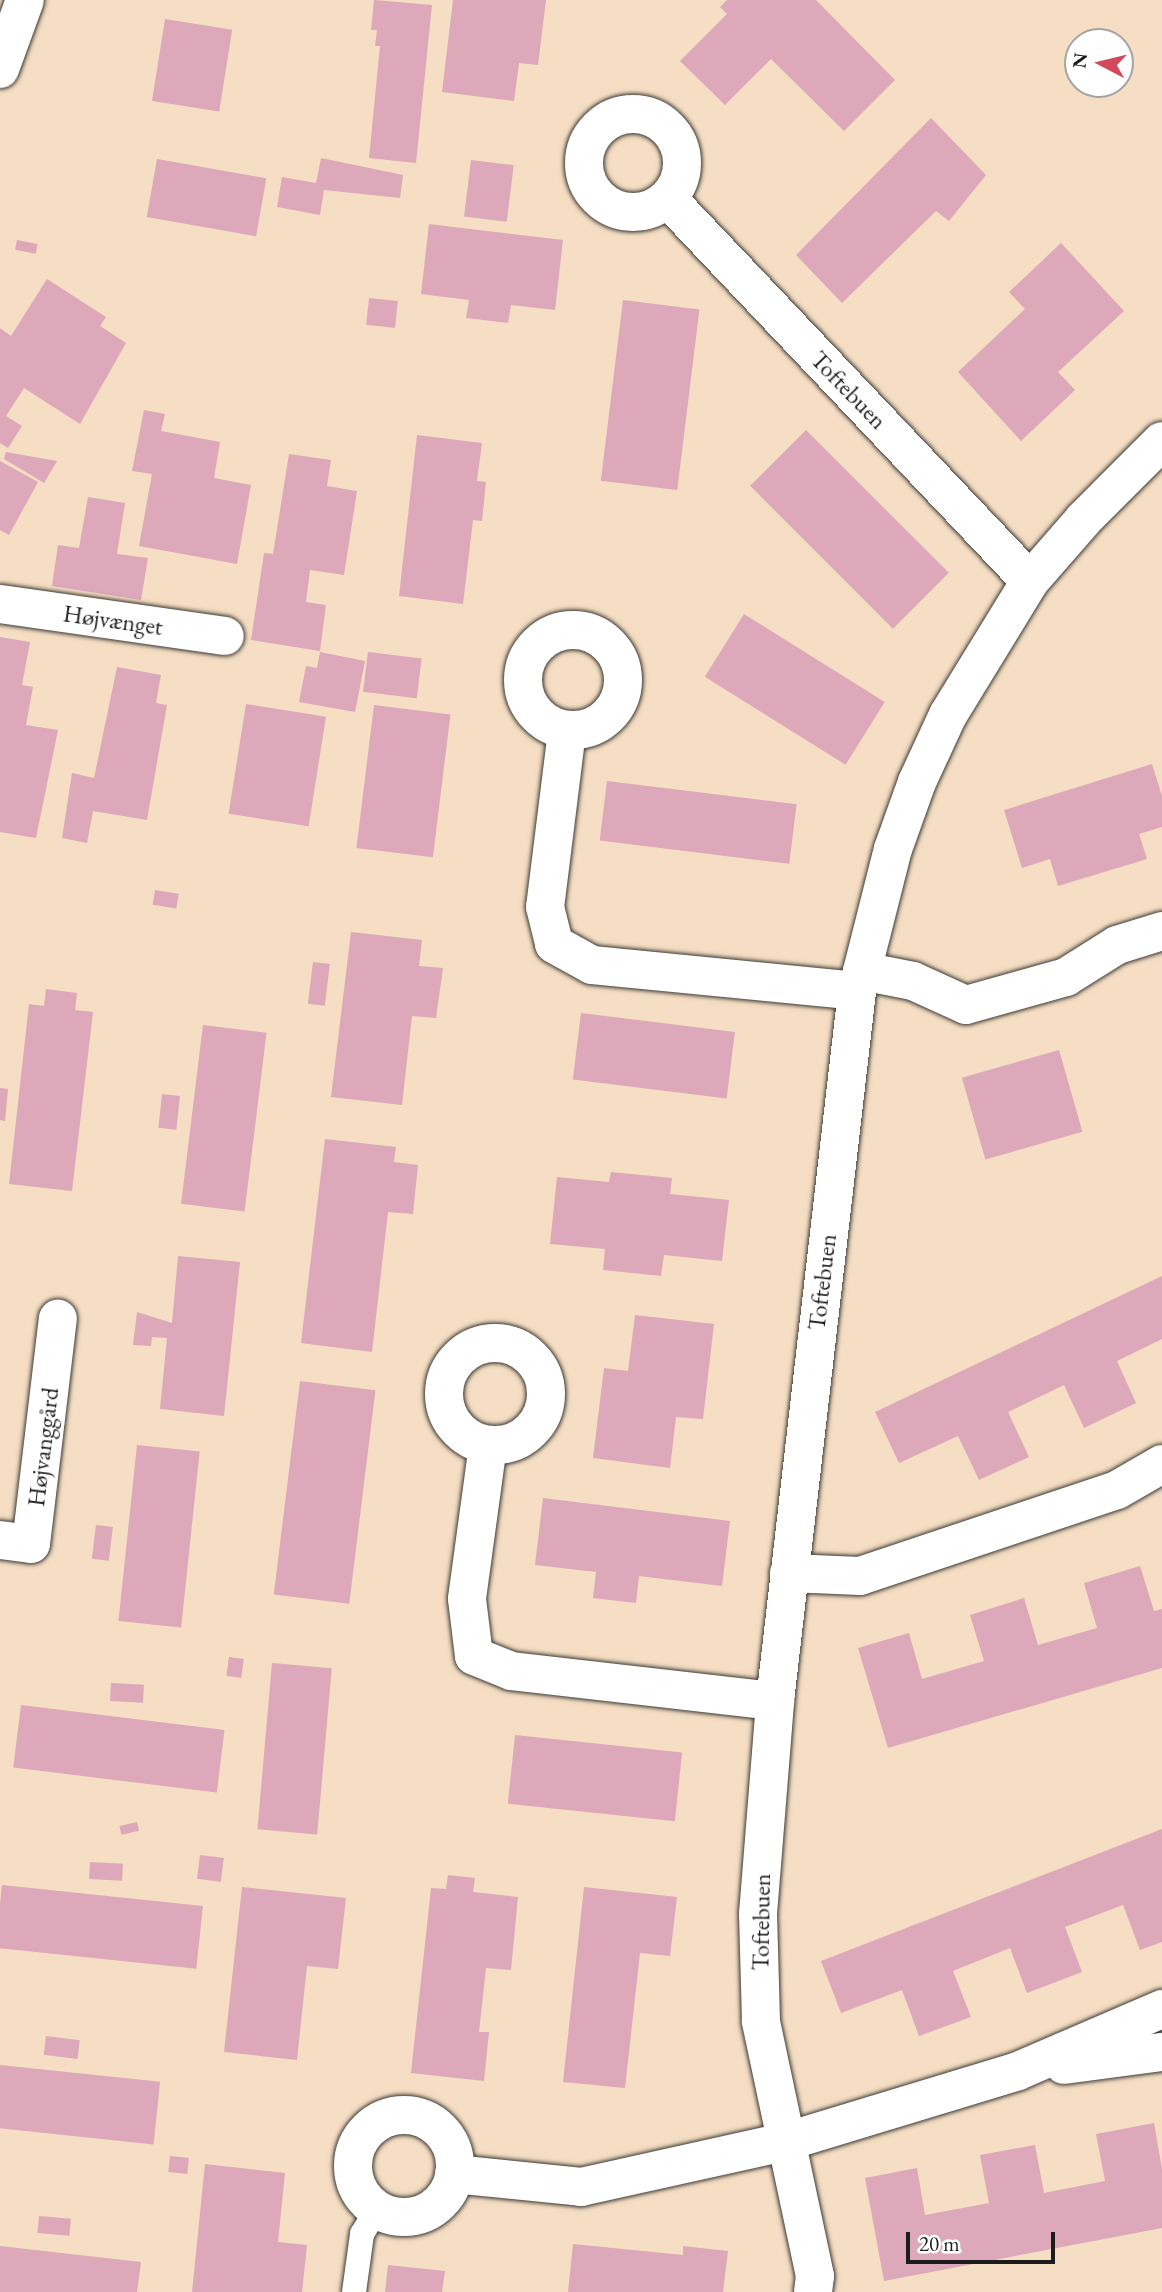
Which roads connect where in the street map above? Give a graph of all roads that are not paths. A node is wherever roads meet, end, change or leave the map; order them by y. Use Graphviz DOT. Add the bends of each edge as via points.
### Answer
graph roads {
  1 [pos="25,0"];
  2 [pos="0,69"];
  3 [pos="668,199"];
  4 [pos="1162,441"];
  5 [pos="1030,581"];
  6 [pos="0,604"];
  7 [pos="225,636"];
  8 [pos="567,731"];
  9 [pos="1162,931"];
  10 [pos="860,981"];
  11 [pos="58,1319"];
  12 [pos="488,1445"];
  13 [pos="1162,1464"];
  14 [pos="1162,1480"];
  15 [pos="1123,1487"];
  16 [pos="0,1540"];
  17 [pos="789,1573"];
  18 [pos="775,1701"];
  19 [pos="1162,2009"];
  20 [pos="1162,2052"];
  21 [pos="1018,2071"];
  22 [pos="788,2141"];
  23 [pos="454,2174"];
  24 [pos="377,2209"];
  25 [pos="354,2292"];
  26 [pos="813,2292"];
  1 -- 2 [label="street"];
  3 -- 5 [label="street, Toftebuen"];
  4 -- 5 [label="street, Toftebuen"];
  5 -- 10 [label="street, Toftebuen" via="947,715 917,782 893,849"];
  6 -- 7 [label="street, Højvænget"];
  8 -- 10 [label="street" via="545,907 554,944 592,965"];
  9 -- 10 [label="street" via="1117,945 1066,977 966,1005 913,981"];
  10 -- 17 [label="street, Toftebuen"];
  11 -- 16 [label="street, Højvanggård" via="31,1544"];
  12 -- 18 [label="street" via="467,1599 474,1656 512,1671"];
  13 -- 15 [label="street"];
  14 -- 15 [label="street"];
  15 -- 17 [label="street" via="860,1576"];
  17 -- 18 [label="street, Toftebuen"];
  18 -- 22 [label="street, Toftebuen" via="758,1914 761,2021"];
  19 -- 21 [label="street"];
  20 -- 21 [label="street"];
  21 -- 22 [label="street"];
  22 -- 23 [label="street" via="582,2187"];
  22 -- 26 [label="street, Toftebuen" via="815,2276"];
  23 -- 24 [label="street" via="447,2193 415,2216 395,2216"];
  23 -- 24 [label="street" via="454,2154 431,2122 412,2115 392,2116 374,2124 360,2138 354,2177"];
  24 -- 25 [label="lane" via="362,2234"];
}
